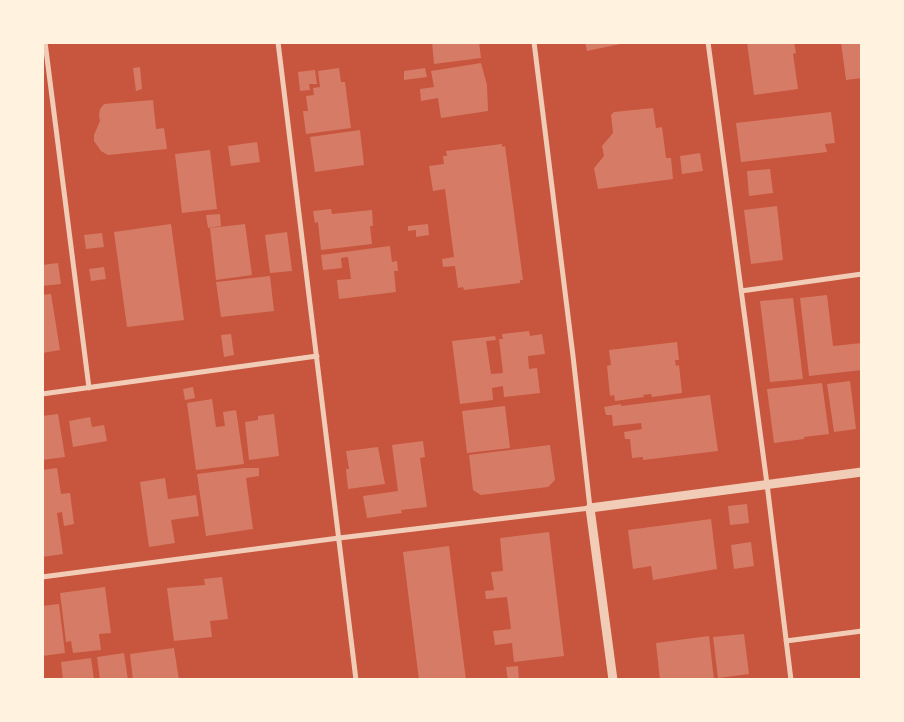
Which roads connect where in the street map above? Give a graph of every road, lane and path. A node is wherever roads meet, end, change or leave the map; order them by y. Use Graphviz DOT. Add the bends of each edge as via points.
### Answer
graph roads {
  1 [pos="45,42"];
  2 [pos="278,42"];
  3 [pos="534,42"];
  4 [pos="708,42"];
  5 [pos="862,274"];
  6 [pos="741,291"];
  7 [pos="317,356"];
  8 [pos="89,388"];
  9 [pos="42,394"];
  10 [pos="862,472"];
  11 [pos="767,484"];
  12 [pos="590,508"];
  13 [pos="339,538"];
  14 [pos="42,577"];
  15 [pos="862,632"];
  16 [pos="786,641"];
  17 [pos="356,680"];
  18 [pos="613,680"];
  19 [pos="791,680"];
  1 -- 8 [label="street"];
  2 -- 7 [label="street"];
  3 -- 12 [label="street"];
  4 -- 6 [label="street"];
  5 -- 6 [label="street"];
  6 -- 11 [label="street"];
  7 -- 8 [label="street"];
  7 -- 13 [label="street"];
  8 -- 9 [label="street"];
  10 -- 11 [label="street"];
  11 -- 12 [label="street"];
  11 -- 16 [label="street"];
  12 -- 13 [label="street"];
  12 -- 18 [label="street"];
  13 -- 14 [label="street"];
  13 -- 17 [label="street"];
  15 -- 16 [label="street"];
  16 -- 19 [label="street"];
}
